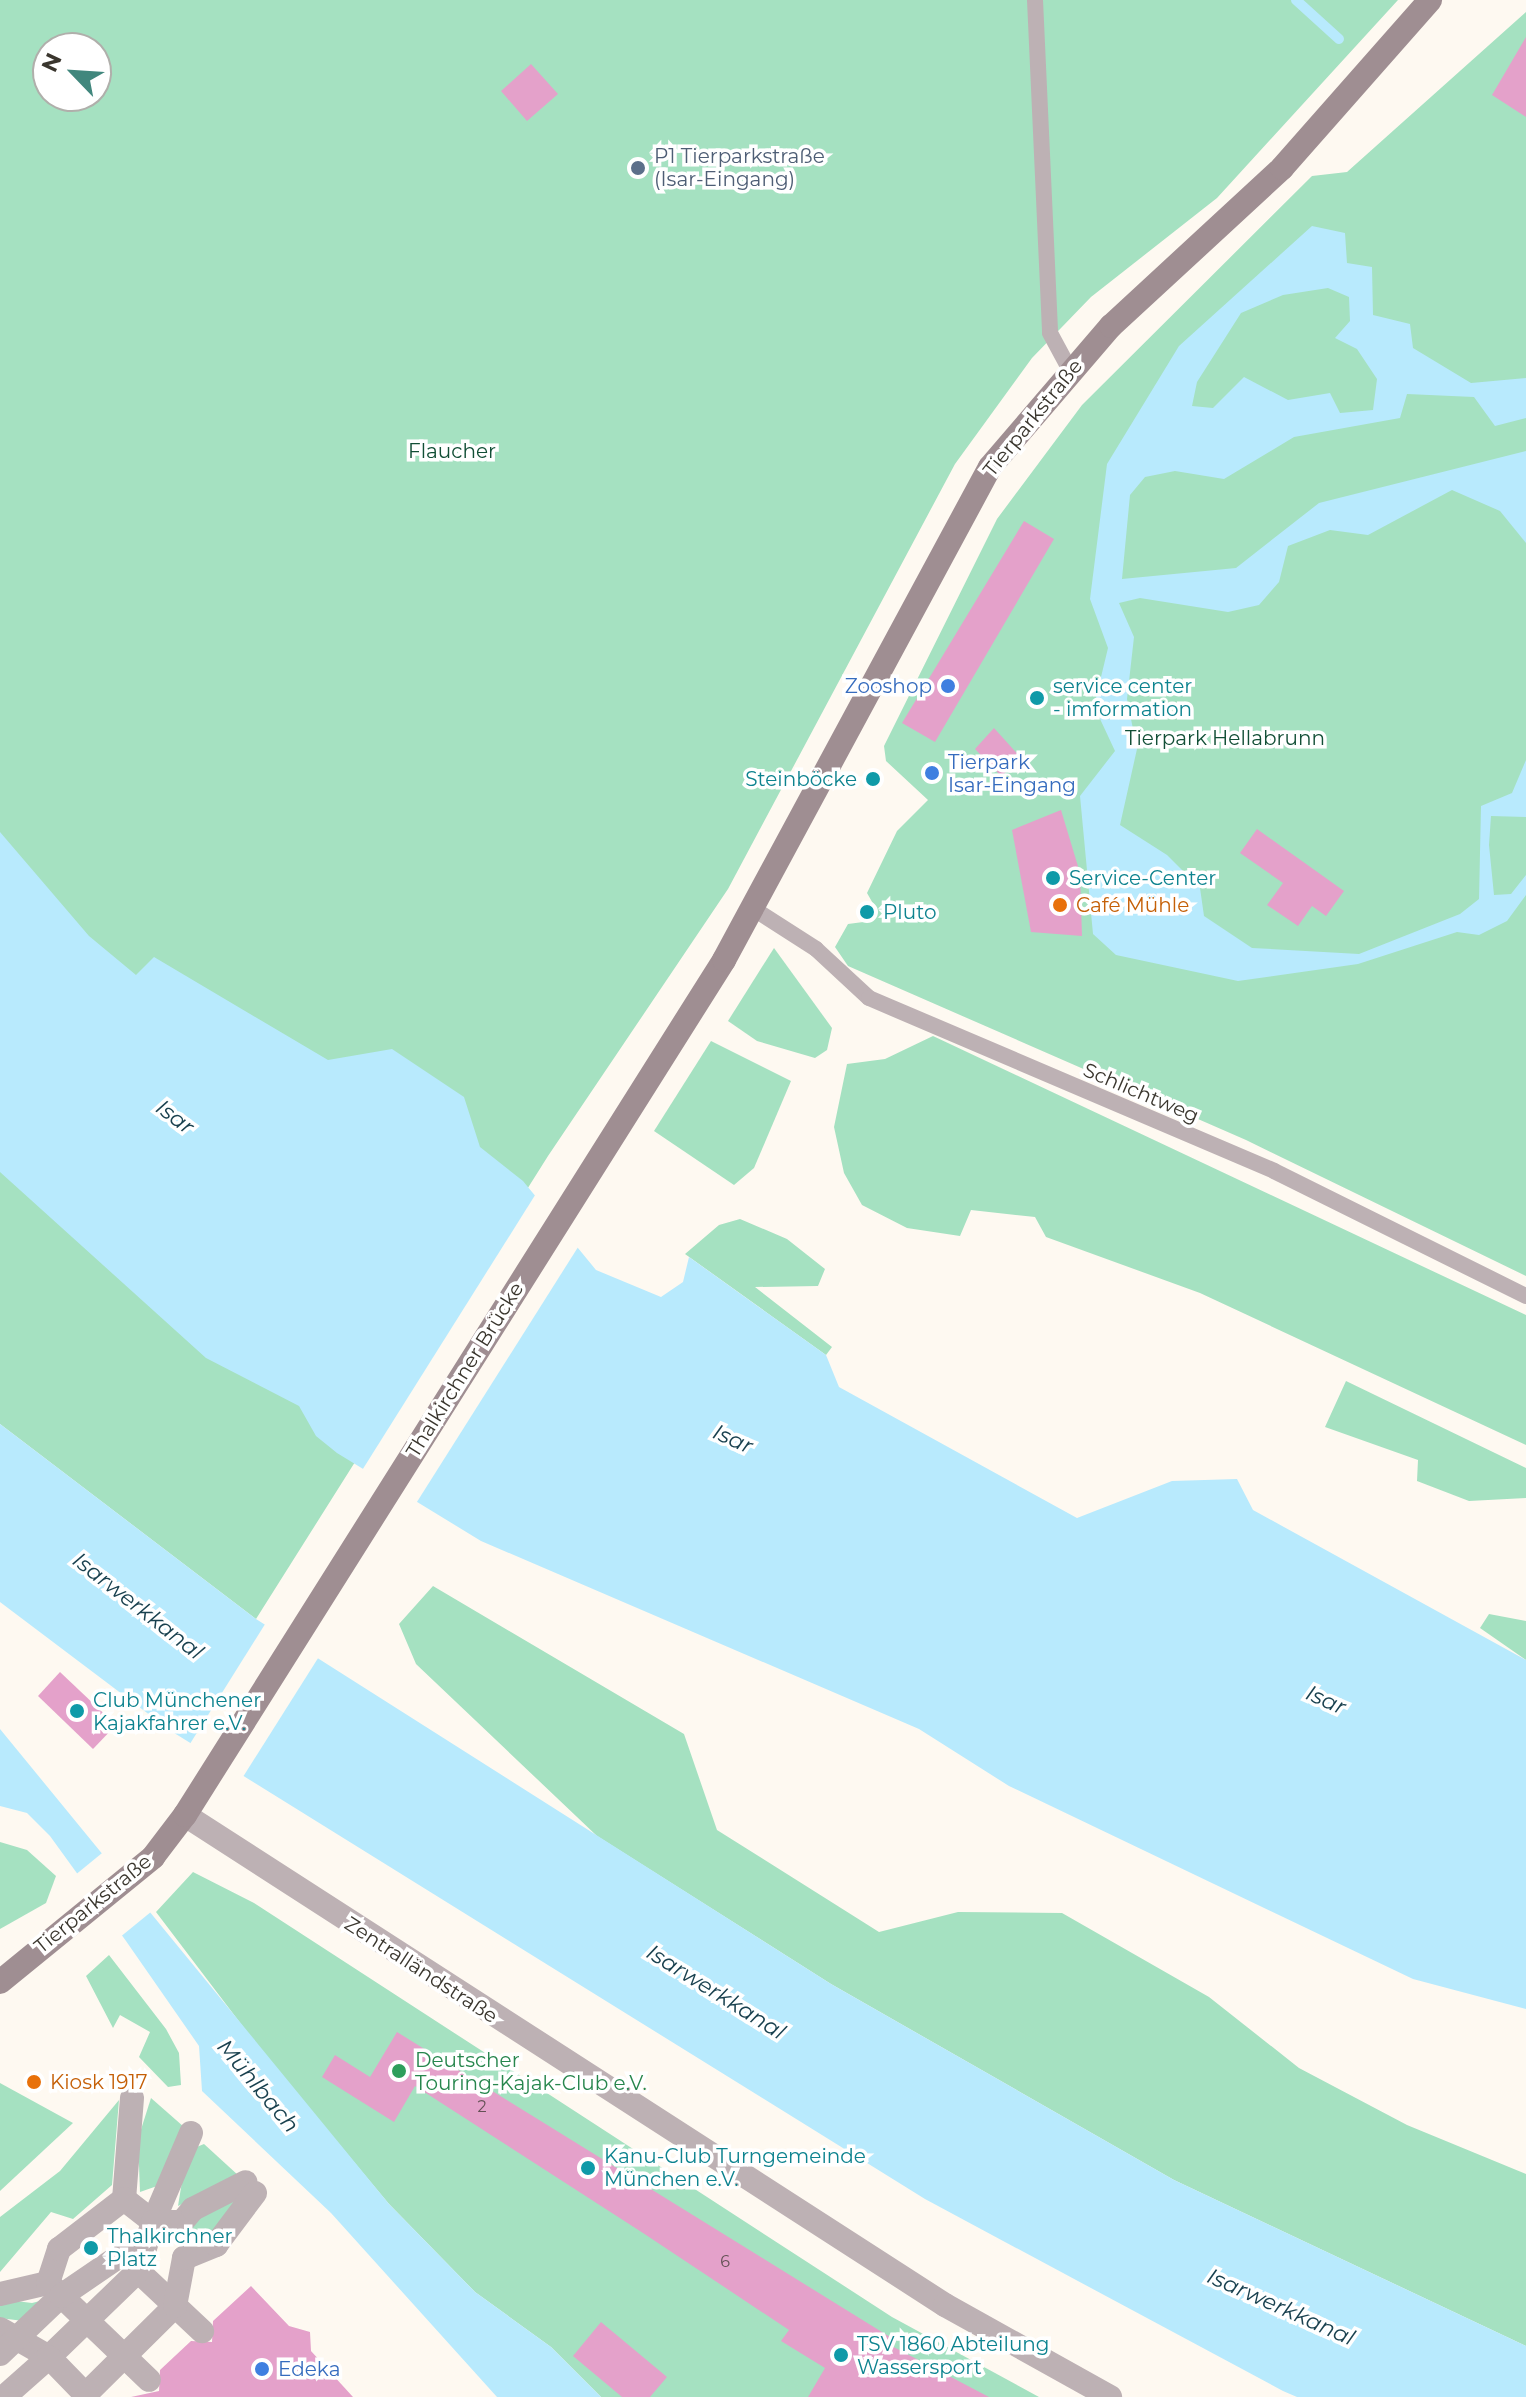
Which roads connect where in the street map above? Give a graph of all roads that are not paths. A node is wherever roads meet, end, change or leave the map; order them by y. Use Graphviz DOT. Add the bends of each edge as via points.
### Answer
graph roads {
  1 [pos="1035,0"];
  2 [pos="1430,0"];
  3 [pos="1070,370"];
  4 [pos="754,909"];
  5 [pos="724,960"];
  6 [pos="1526,1296"];
  7 [pos="207,1780"];
  8 [pos="185,1815"];
  9 [pos="0,1982"];
  10 [pos="132,2098"];
  11 [pos="191,2133"];
  12 [pos="124,2199"];
  13 [pos="182,2222"];
  14 [pos="151,2229"];
  15 [pos="184,2258"];
  16 [pos="138,2271"];
  17 [pos="55,2289"];
  18 [pos="0,2294"];
  19 [pos="175,2306"];
  20 [pos="87,2320"];
  21 [pos="202,2331"];
  22 [pos="11,2333"];
  23 [pos="0,2354"];
  24 [pos="49,2357"];
  25 [pos="127,2359"];
  26 [pos="149,2380"];
  27 [pos="84,2396"];
  28 [pos="4,2397"];
  29 [pos="1110,2397"];
  1 -- 3 [label="lane" via="1050,333"];
  2 -- 3 [label="street, Tierparkstraße" via="1282,168"];
  3 -- 4 [label="street, Tierparkstraße" via="1022,424 954,522"];
  4 -- 5 [label="street, Tierparkstraße"];
  4 -- 6 [label="lane, Schlichtweg" via="816,949 869,998 1274,1171"];
  5 -- 7 [label="street, Thalkirchner Brücke"];
  7 -- 8 [label="street, Tierparkstraße"];
  8 -- 9 [label="street, Tierparkstraße" via="153,1857"];
  8 -- 29 [label="street, Zentralländstraße" via="931,2296"];
  10 -- 12 [label="street"];
  11 -- 14 [label="street"];
  12 -- 14 [label="street"];
  12 -- 17 [label="street" via="59,2249"];
  13 -- 14 [label="street"];
  13 -- 15 [label="street"];
  13 -- 15 [label="street" via="193,2209 250,2188 216,2245"];
  14 -- 16 [label="street"];
  14 -- 17 [label="street"];
  15 -- 19 [label="street"];
  16 -- 19 [label="street"];
  16 -- 20 [label="street"];
  17 -- 18 [label="street"];
  17 -- 20 [label="street"];
  17 -- 22 [label="street"];
  19 -- 21 [label="street"];
  19 -- 25 [label="street"];
  20 -- 24 [label="street"];
  20 -- 25 [label="street"];
  22 -- 23 [label="street"];
  22 -- 24 [label="street"];
  24 -- 27 [label="street"];
  24 -- 28 [label="street"];
  25 -- 26 [label="street"];
  25 -- 27 [label="street"];
}
